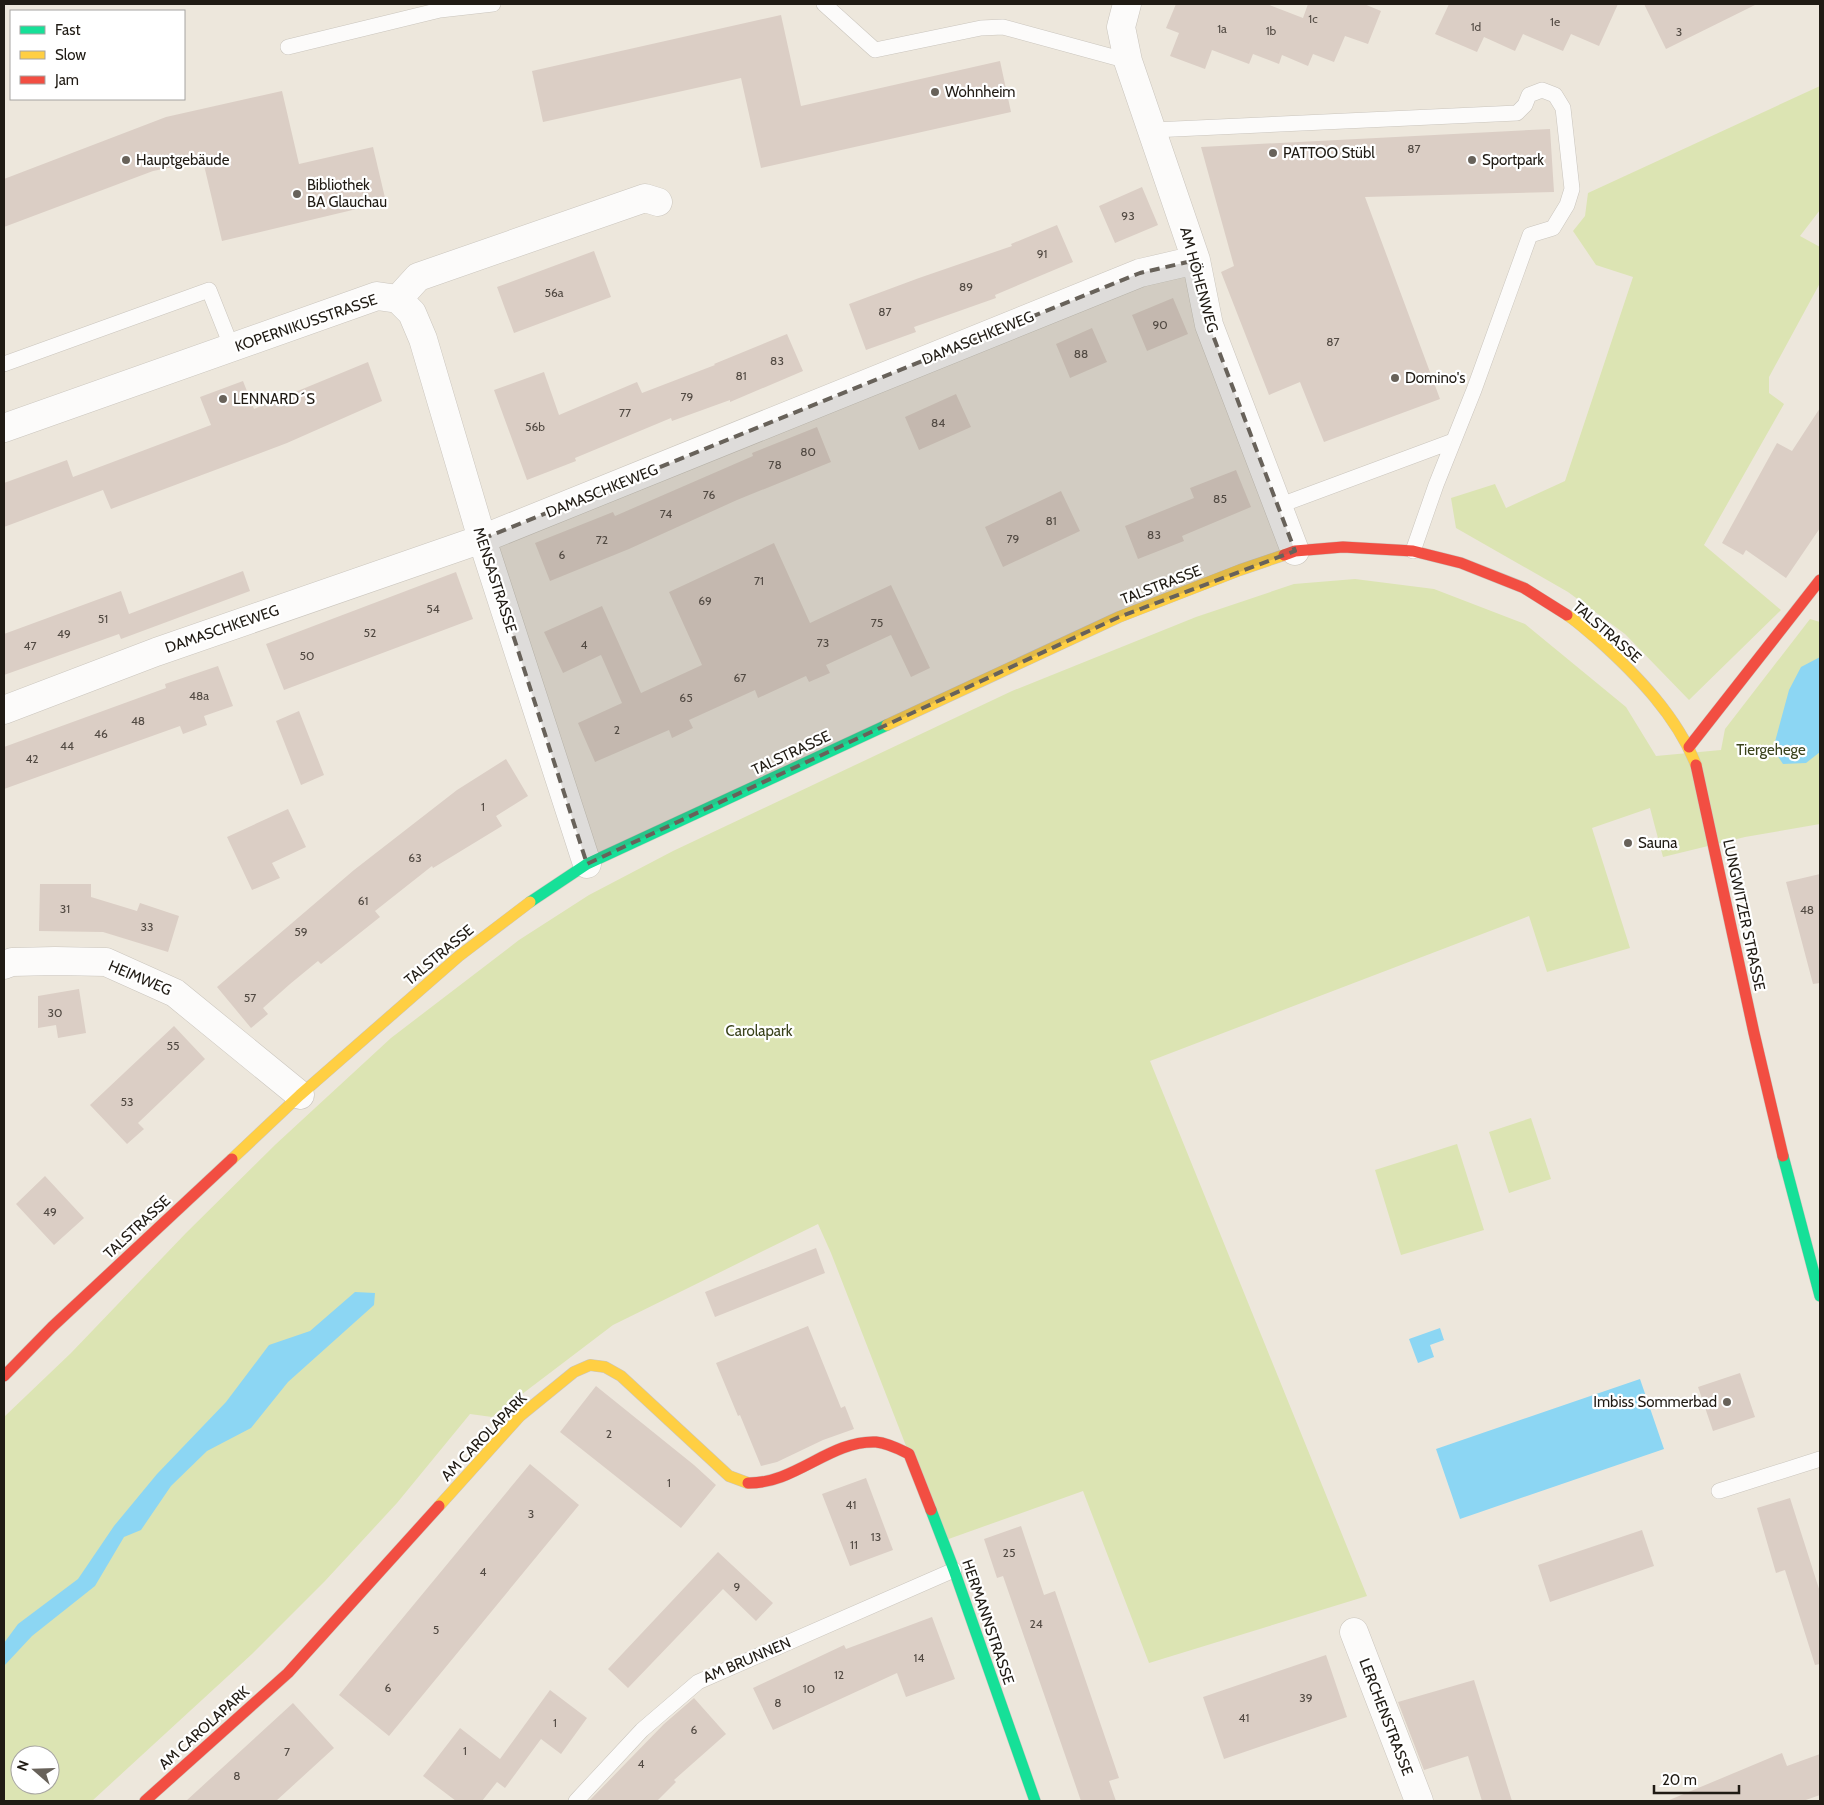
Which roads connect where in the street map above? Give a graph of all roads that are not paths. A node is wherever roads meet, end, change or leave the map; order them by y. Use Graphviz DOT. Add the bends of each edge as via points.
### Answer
graph roads {
  1 [pos="493,4"];
  2 [pos="824,4"];
  3 [pos="1127,4"];
  4 [pos="288,47"];
  5 [pos="1128,61"];
  6 [pos="1153,130"];
  7 [pos="658,202"];
  8 [pos="1196,260"];
  9 [pos="398,299"];
  10 [pos="232,348"];
  11 [pos="4,364"];
  12 [pos="4,428"];
  13 [pos="1453,441"];
  14 [pos="1278,506"];
  15 [pos="482,539"];
  16 [pos="1296,551"];
  17 [pos="1414,551"];
  18 [pos="1820,580"];
  19 [pos="4,710"];
  20 [pos="1689,748"];
  21 [pos="587,864"];
  22 [pos="4,965"];
  23 [pos="300,1095"];
  24 [pos="1820,1296"];
  25 [pos="4,1376"];
  26 [pos="909,1454"];
  27 [pos="1820,1459"];
  28 [pos="1719,1491"];
  29 [pos="954,1570"];
  30 [pos="1354,1632"];
  31 [pos="145,1801"];
  32 [pos="576,1801"];
  33 [pos="1035,1801"];
  34 [pos="1419,1801"];
  1 -- 4 [label="lane" via="440,10"];
  2 -- 5 [label="lane" via="875,50 981,28 1003,28"];
  3 -- 5 [label="street, AM HÖHENWEG" via="1121,27"];
  5 -- 6 [label="street, AM HÖHENWEG"];
  6 -- 8 [label="street, AM HÖHENWEG"];
  6 -- 13 [label="lane" via="1517,113 1529,95 1542,90 1555,95 1563,108 1572,189 1567,205 1553,228 1530,235"];
  7 -- 9 [label="street, KOPERNIKUSSTRASSE" via="645,198 418,277"];
  8 -- 14 [label="street, AM HÖHENWEG" via="1209,325"];
  8 -- 15 [label="street, DAMASCHKEWEG" via="1140,273"];
  9 -- 10 [label="street, KOPERNIKUSSTRASSE" via="377,296"];
  9 -- 15 [label="street, MENSASTRASSE" via="412,312 422,339"];
  10 -- 11 [label="lane" via="209,290"];
  10 -- 12 [label="street, KOPERNIKUSSTRASSE"];
  13 -- 14 [label="lane"];
  13 -- 17 [label="lane"];
  14 -- 16 [label="street, AM HÖHENWEG"];
  15 -- 19 [label="street, DAMASCHKEWEG" via="156,652"];
  15 -- 21 [label="street, MENSASTRASSE"];
  16 -- 17 [label="street, TALSTRASSE" via="1343,547"];
  16 -- 21 [label="street, TALSTRASSE" via="1119,617"];
  17 -- 20 [label="street, TALSTRASSE" via="1461,563 1524,588 1573,619 1650,691"];
  18 -- 20 [label="street"];
  20 -- 24 [label="street, LUNGWITZER STRASSE" via="1697,767 1761,1068"];
  21 -- 23 [label="street, TALSTRASSE" via="534,898 459,956"];
  22 -- 23 [label="street, HEIMWEG" via="30,961 106,962 175,993"];
  23 -- 25 [label="street, TALSTRASSE"];
  26 -- 29 [label="street, HERMANNSTRASSE"];
  26 -- 31 [label="street, AM CAROLAPARK" via="876,1442 854,1445 768,1481 749,1483 729,1476 621,1376 605,1367 590,1365 574,1372 520,1416 288,1673"];
  27 -- 28 [label="lane"];
  29 -- 32 [label="lane, AM BRUNNEN" via="698,1682 642,1730"];
  29 -- 33 [label="street, HERMANNSTRASSE"];
  30 -- 34 [label="street, LERCHENSTRASSE"];
}
